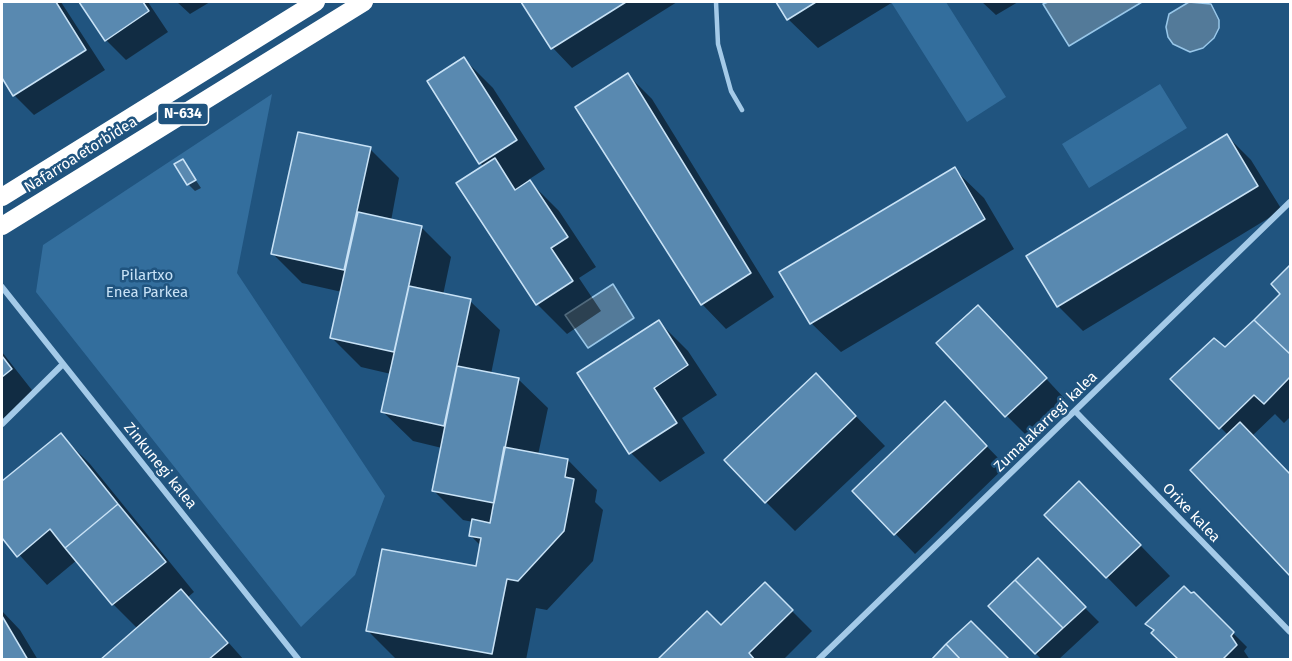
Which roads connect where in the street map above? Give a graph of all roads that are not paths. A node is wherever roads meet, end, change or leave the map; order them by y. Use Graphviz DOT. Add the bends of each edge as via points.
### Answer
graph roads {
  1 [pos="316,2"];
  2 [pos="364,2"];
  3 [pos="716,2"];
  4 [pos="742,110"];
  5 [pos="2,197"];
  6 [pos="1290,202"];
  7 [pos="2,226"];
  8 [pos="2,287"];
  9 [pos="63,364"];
  10 [pos="1075,411"];
  11 [pos="2,424"];
  12 [pos="1290,632"];
  13 [pos="299,660"];
  14 [pos="818,660"];
  1 -- 5 [label="highway, Nafarroa etorbidea / N-634"];
  2 -- 7 [label="highway, Nafarroa etorbidea / N-634"];
  3 -- 4 [label="lane" via="718,44 731,91"];
  6 -- 10 [label="street, Zumalakarregi kalea"];
  8 -- 9 [label="street, Zinkunegi kalea"];
  9 -- 11 [label="street"];
  9 -- 13 [label="street, Zinkunegi kalea"];
  10 -- 12 [label="street, Orixe kalea"];
  10 -- 14 [label="street, Zumalakarregi kalea"];
}
